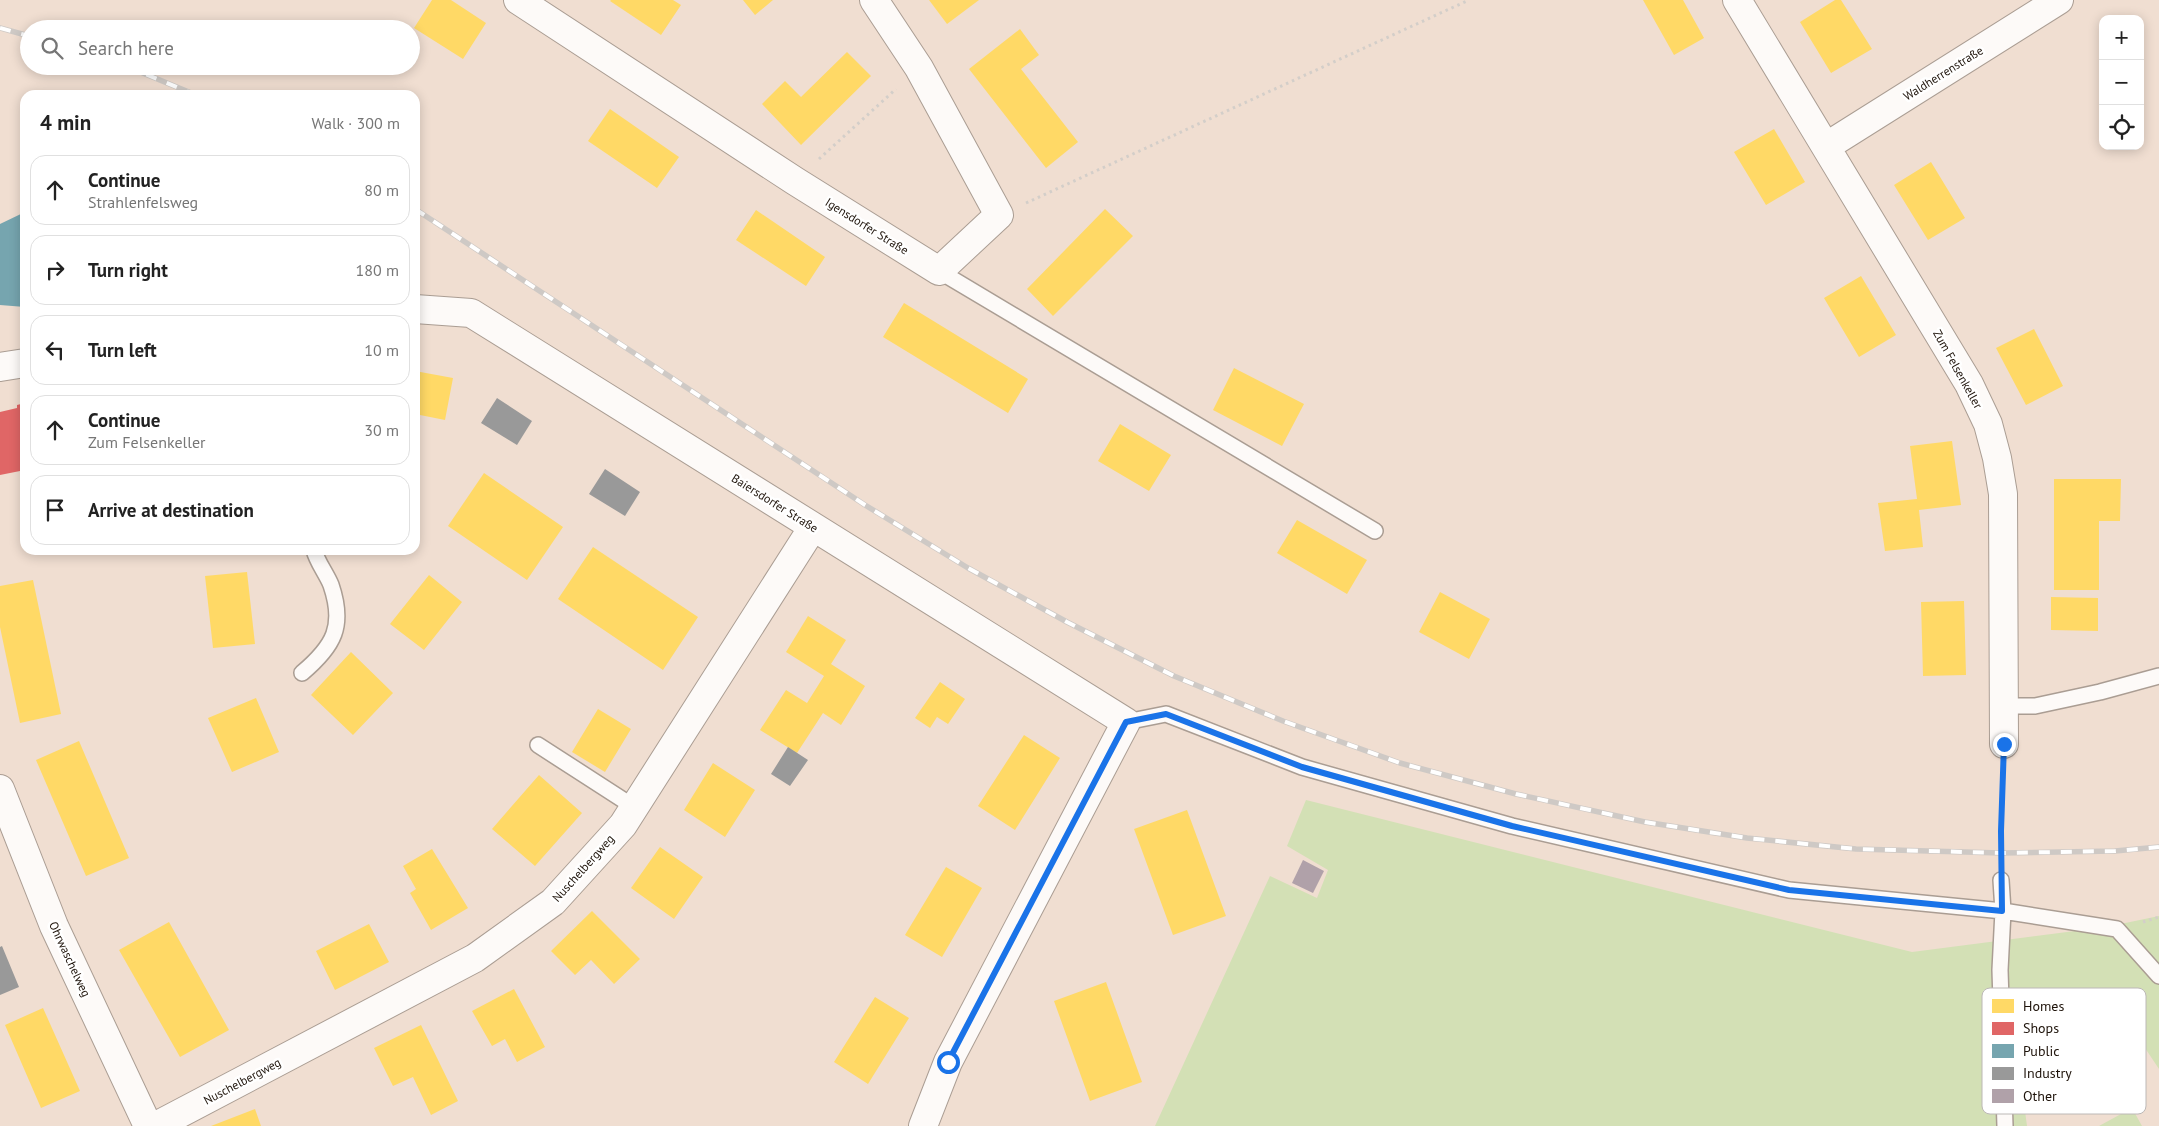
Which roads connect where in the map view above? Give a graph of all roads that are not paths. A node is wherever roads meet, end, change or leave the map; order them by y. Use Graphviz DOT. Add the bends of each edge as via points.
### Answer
graph roads {
  1 [pos="518,0"];
  2 [pos="874,0"];
  3 [pos="1737,0"];
  4 [pos="2060,0"];
  5 [pos="1826,146"];
  6 [pos="939,271"];
  7 [pos="420,309"];
  8 [pos="20,364"];
  9 [pos="0,367"];
  10 [pos="813,527"];
  11 [pos="1375,531"];
  12 [pos="316,555"];
  13 [pos="302,672"];
  14 [pos="2159,676"];
  15 [pos="2005,706"];
  16 [pos="1126,722"];
  17 [pos="2004,744"];
  18 [pos="538,746"];
  19 [pos="0,789"];
  20 [pos="634,808"];
  21 [pos="2001,880"];
  22 [pos="2002,911"];
  23 [pos="2159,976"];
  24 [pos="2001,988"];
  25 [pos="148,1126"];
  26 [pos="156,1126"];
  27 [pos="923,1126"];
  1 -- 6 [label="street, Igensdorfer Straße"];
  2 -- 6 [label="street" via="919,68 999,215"];
  3 -- 5 [label="street, Zum Felsenkeller"];
  4 -- 5 [label="street, Waldherrenstraße"];
  5 -- 15 [label="street, Zum Felsenkeller" via="1969,384 1988,424 2003,494"];
  6 -- 11 [label="lane"];
  7 -- 10 [label="street, Baiersdorfer Straße" via="471,313"];
  8 -- 9 [label="street"];
  10 -- 16 [label="street, Baiersdorfer Straße"];
  10 -- 20 [label="street, Nuschelbergweg"];
  12 -- 13 [label="lane" via="330,584 336,606 337,629 322,656"];
  14 -- 15 [label="lane" via="2035,706"];
  15 -- 17 [label="street, Zum Felsenkeller"];
  16 -- 22 [label="lane" via="1166,714 1302,767 1512,826 1789,890"];
  16 -- 27 [label="street" via="948,1062"];
  18 -- 20 [label="lane"];
  19 -- 25 [label="street, Ohrwaschelweg" via="54,926"];
  20 -- 26 [label="street, Nuschelbergweg" via="554,902 475,958"];
  21 -- 22 [label="lane"];
  22 -- 23 [label="lane" via="2117,929"];
  22 -- 24 [label="lane"];
}
